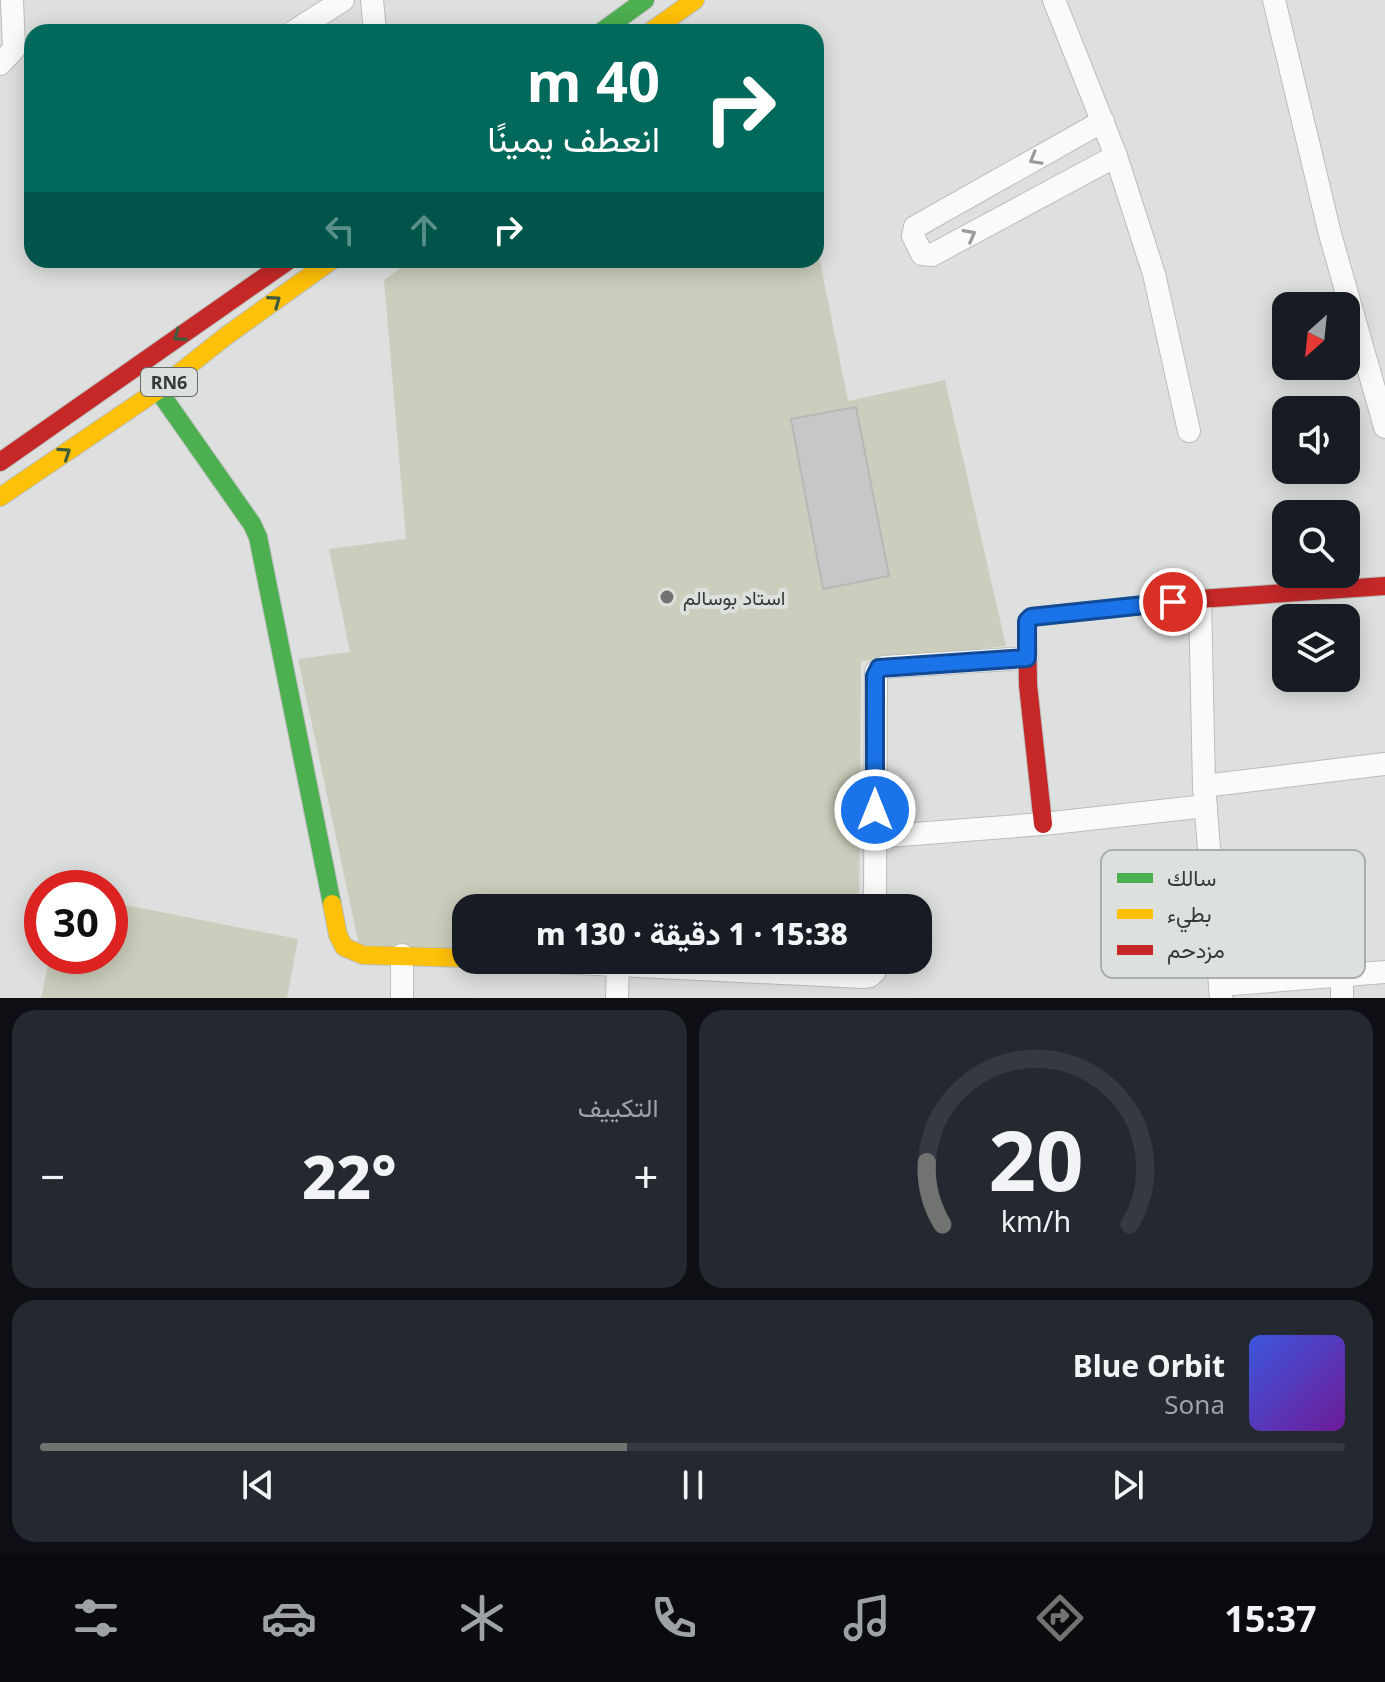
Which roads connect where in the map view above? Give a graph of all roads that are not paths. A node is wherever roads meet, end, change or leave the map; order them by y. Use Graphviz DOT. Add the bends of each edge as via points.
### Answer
graph roads {
  1 [pos="12,0"];
  2 [pos="343,0"];
  3 [pos="372,0"];
  4 [pos="645,0"];
  5 [pos="695,0"];
  6 [pos="1054,0"];
  7 [pos="1274,0"];
  8 [pos="306,24"];
  9 [pos="374,24"];
  10 [pos="612,24"];
  11 [pos="661,24"];
  12 [pos="0,64"];
  13 [pos="1103,121"];
  14 [pos="1116,156"];
  15 [pos="277,268"];
  16 [pos="304,268"];
  17 [pos="321,268"];
  18 [pos="309,277"];
  19 [pos="210,314"];
  20 [pos="226,336"];
  21 [pos="158,390"];
  22 [pos="1385,427"];
  23 [pos="1189,431"];
  24 [pos="0,462"];
  25 [pos="0,497"];
  26 [pos="1385,586"];
  27 [pos="1200,599"];
  28 [pos="1027,658"];
  29 [pos="1385,764"];
  30 [pos="1205,796"];
  31 [pos="1043,824"];
  32 [pos="875,837"];
  33 [pos="1209,850"];
  34 [pos="875,894"];
  35 [pos="402,955"];
  36 [pos="452,957"];
  37 [pos="1385,972"];
  38 [pos="618,974"];
  39 [pos="806,974"];
  40 [pos="872,974"];
  41 [pos="1342,987"];
  42 [pos="1220,992"];
  43 [pos="402,998"];
  44 [pos="617,998"];
  1 -- 12 [label="street" via="14,49"];
  2 -- 8 [label="street"];
  3 -- 9 [label="street"];
  4 -- 10 [label="street"];
  5 -- 11 [label="street"];
  6 -- 13 [label="street"];
  7 -- 22 [label="street" via="1334,249"];
  13 -- 14 [label="street"];
  13 -- 14 [label="street, one-way" via="915,227 913,236 922,254 932,255"];
  14 -- 23 [label="street" via="1154,274"];
  15 -- 19 [label="street, RN6"];
  16 -- 18 [label="street"];
  17 -- 18 [label="street, RN6"];
  20 -- 18 [label="street, RN6, one-way"];
  19 -- 20 [label="street"];
  19 -- 24 [label="street, RN6, one-way"];
  20 -- 21 [label="street, RN6"];
  25 -- 21 [label="street, RN6, one-way"];
  21 -- 35 [label="street" via="258,537 338,935 352,952"];
  26 -- 27 [label="street"];
  27 -- 28 [label="street" via="1031,617"];
  27 -- 30 [label="street"];
  28 -- 31 [label="street"];
  28 -- 32 [label="street" via="879,668"];
  29 -- 30 [label="street"];
  30 -- 31 [label="street"];
  30 -- 33 [label="street"];
  31 -- 32 [label="street"];
  32 -- 34 [label="street"];
  35 -- 36 [label="street"];
  35 -- 43 [label="street"];
  37 -- 41 [label="street"];
  38 -- 44 [label="street"];
  39 -- 40 [label="street"];
  41 -- 42 [label="street"];
}
